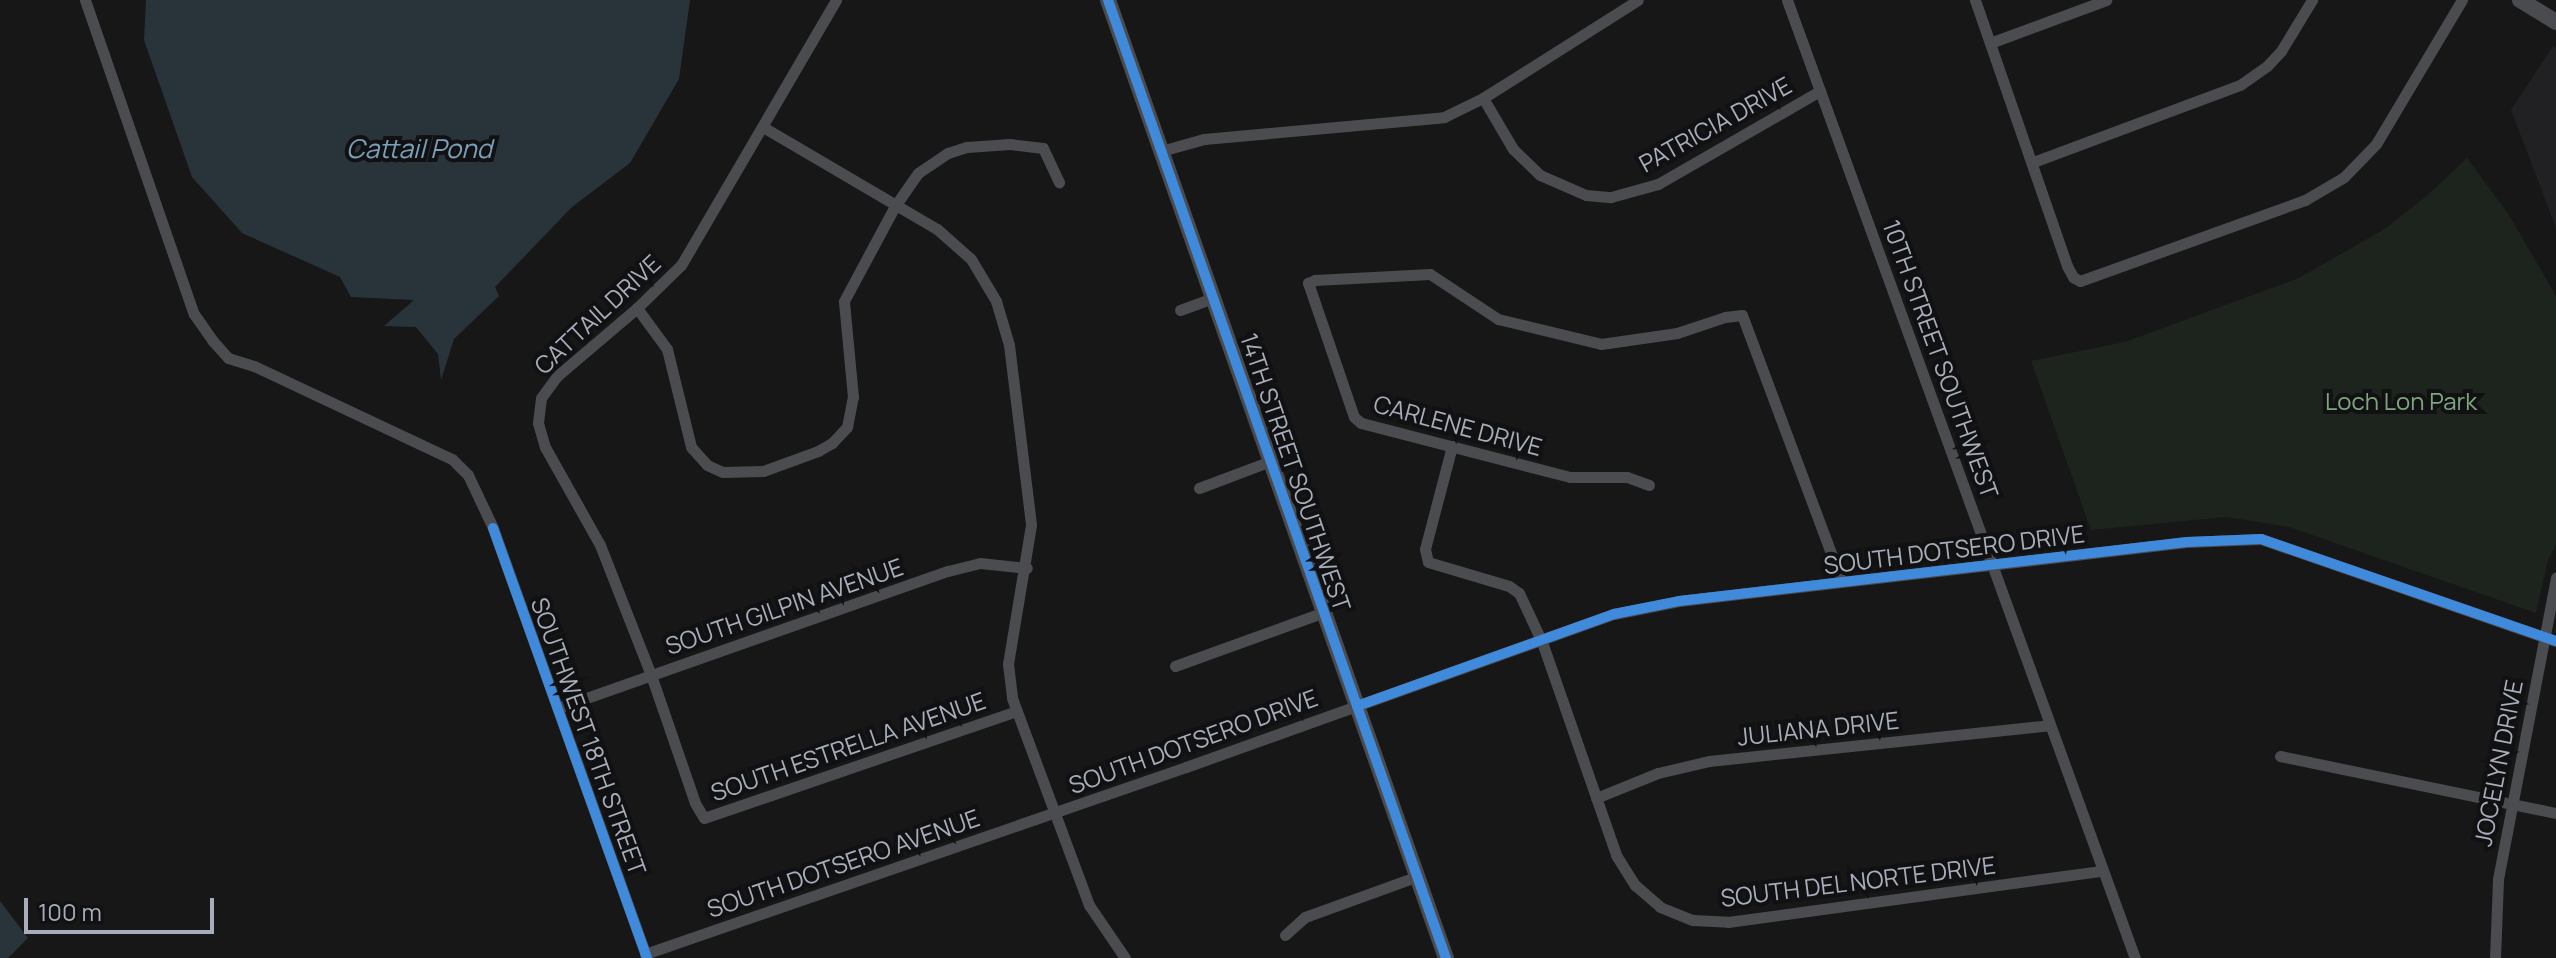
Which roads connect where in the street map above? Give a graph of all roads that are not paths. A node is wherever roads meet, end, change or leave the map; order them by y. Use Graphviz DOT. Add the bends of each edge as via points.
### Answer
graph roads {
  1 [pos="85,0"];
  2 [pos="836,0"];
  3 [pos="1108,0"];
  4 [pos="1638,0"];
  5 [pos="1787,0"];
  6 [pos="1975,0"];
  7 [pos="2106,0"];
  8 [pos="2312,0"];
  9 [pos="2462,0"];
  10 [pos="2520,0"];
  11 [pos="2556,22"];
  12 [pos="1990,43"];
  13 [pos="1820,91"];
  14 [pos="1483,98"];
  15 [pos="763,127"];
  16 [pos="1161,151"];
  17 [pos="2033,162"];
  18 [pos="1059,182"];
  19 [pos="895,206"];
  20 [pos="1213,298"];
  21 [pos="637,308"];
  22 [pos="1180,310"];
  23 [pos="1452,446"];
  24 [pos="1271,461"];
  25 [pos="1649,485"];
  26 [pos="1199,488"];
  27 [pos="1992,564"];
  28 [pos="1027,568"];
  29 [pos="2556,578"];
  30 [pos="1842,582"];
  31 [pos="1324,612"];
  32 [pos="2550,640"];
  33 [pos="1542,642"];
  34 [pos="1175,666"];
  35 [pos="651,675"];
  36 [pos="1357,706"];
  37 [pos="558,708"];
  38 [pos="1016,711"];
  39 [pos="2049,725"];
  40 [pos="2280,756"];
  41 [pos="1596,798"];
  42 [pos="2511,803"];
  43 [pos="2556,813"];
  44 [pos="1054,814"];
  45 [pos="2102,871"];
  46 [pos="1418,876"];
  47 [pos="1285,935"];
  48 [pos="646,956"];
  49 [pos="1125,958"];
  50 [pos="1446,958"];
  51 [pos="2135,958"];
  52 [pos="2495,958"];
  1 -- 37 [label="street, SOUTHWEST 18TH STREET" via="194,314 228,358 452,459 468,475 493,528"];
  2 -- 15 [label="street, CATTAIL DRIVE"];
  3 -- 16 [label="main road, 14TH STREET SOUTHWEST"];
  4 -- 14 [label="street"];
  5 -- 13 [label="street, 10TH STREET SOUTHWEST"];
  6 -- 12 [label="street"];
  7 -- 12 [label="street"];
  8 -- 17 [label="street" via="2281,51 2240,85"];
  9 -- 17 [label="street" via="2370,153 2327,188 2280,210 2076,280"];
  10 -- 11 [label="main road"];
  12 -- 17 [label="street"];
  13 -- 14 [label="street, PATRICIA DRIVE" via="1658,184 1611,197 1586,195 1540,175 1513,149"];
  13 -- 27 [label="street, 10TH STREET SOUTHWEST"];
  14 -- 16 [label="street" via="1444,117 1204,139"];
  15 -- 19 [label="street"];
  15 -- 21 [label="street, CATTAIL DRIVE" via="681,265"];
  16 -- 20 [label="main road, 14TH STREET SOUTHWEST"];
  18 -- 19 [label="street" via="1043,148 967,147 918,173"];
  19 -- 21 [label="street" via="844,301 853,397 849,421 818,451 749,474 707,465 688,440 667,349"];
  19 -- 28 [label="street" via="960,248 980,271 1001,314 1029,501"];
  20 -- 22 [label="street"];
  20 -- 24 [label="main road, 14TH STREET SOUTHWEST"];
  21 -- 35 [label="street, CATTAIL DRIVE" via="557,376 537,410 545,447 600,545"];
  23 -- 25 [label="street, CARLENE DRIVE" via="1570,477 1627,477"];
  23 -- 30 [label="street, CARLENE DRIVE" via="1366,425 1354,417 1309,290 1311,280 1430,274 1498,319 1601,344 1677,333 1739,313 1748,322"];
  23 -- 33 [label="street, SOUTH DEL NORTE DRIVE" via="1425,549 1428,562 1516,590"];
  24 -- 26 [label="street"];
  24 -- 31 [label="main road, 14TH STREET SOUTHWEST"];
  27 -- 30 [label="street, SOUTH DOTSERO DRIVE"];
  27 -- 32 [label="street, SOUTH DOTSERO DRIVE" via="2261,539"];
  27 -- 39 [label="street, 10TH STREET SOUTHWEST"];
  28 -- 35 [label="street, SOUTH GILPIN AVENUE" via="969,565"];
  28 -- 38 [label="street" via="1008,664"];
  29 -- 32 [label="street, JOCELYN DRIVE"];
  30 -- 33 [label="street, SOUTH DOTSERO DRIVE" via="1614,614"];
  31 -- 34 [label="street"];
  31 -- 36 [label="main road, 14TH STREET SOUTHWEST"];
  32 -- 42 [label="street, JOCELYN DRIVE"];
  33 -- 36 [label="street, SOUTH DOTSERO DRIVE"];
  33 -- 41 [label="street, SOUTH DEL NORTE DRIVE"];
  35 -- 37 [label="street, SOUTH GILPIN AVENUE"];
  35 -- 38 [label="street, SOUTH ESTRELLA AVENUE" via="695,803 708,819"];
  36 -- 44 [label="street, SOUTH DOTSERO DRIVE"];
  36 -- 46 [label="main road, 14TH STREET SOUTHWEST"];
  37 -- 48 [label="street, SOUTHWEST 18TH STREET"];
  38 -- 44 [label="street"];
  39 -- 41 [label="street, JULIANA DRIVE" via="1709,761 1658,773"];
  39 -- 45 [label="street, 10TH STREET SOUTHWEST"];
  40 -- 42 [label="street"];
  41 -- 45 [label="street, SOUTH DEL NORTE DRIVE" via="1616,855 1635,885 1660,907 1693,920 1749,920"];
  42 -- 43 [label="street"];
  42 -- 52 [label="street, JOCELYN DRIVE" via="2495,908"];
  44 -- 48 [label="street, SOUTH DOTSERO AVENUE"];
  44 -- 49 [label="street" via="1089,905"];
  45 -- 51 [label="street, 10TH STREET SOUTHWEST"];
  46 -- 47 [label="street" via="1305,917"];
  46 -- 50 [label="main road, 14TH STREET SOUTHWEST"];
}
